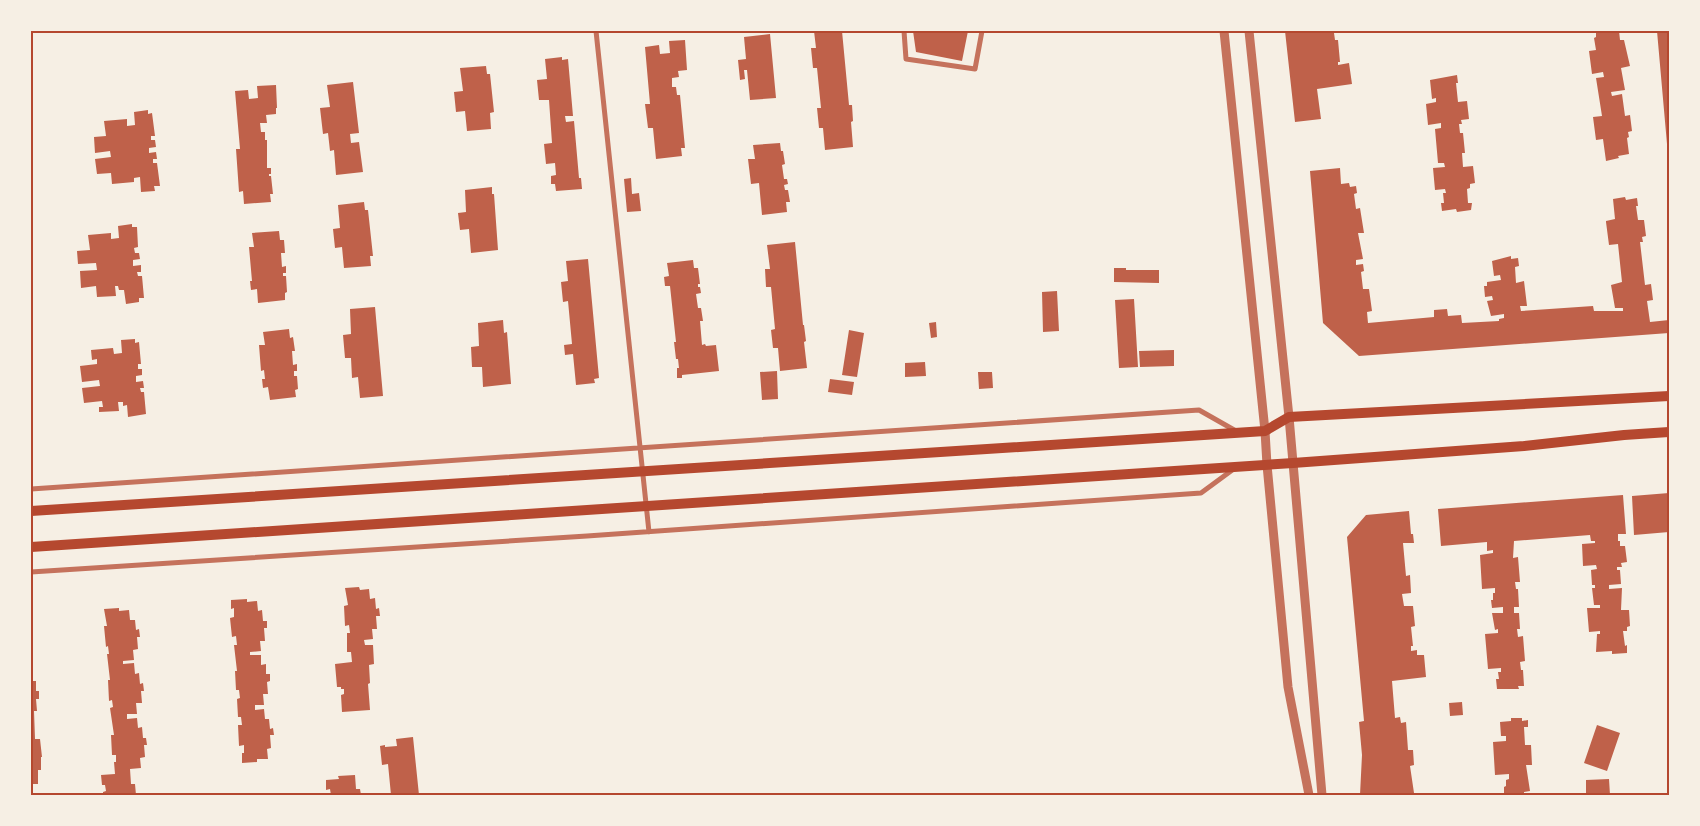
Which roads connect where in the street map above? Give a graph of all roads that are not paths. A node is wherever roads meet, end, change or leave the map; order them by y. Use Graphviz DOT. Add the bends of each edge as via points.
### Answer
graph roads {
  1 [pos="596,31"];
  2 [pos="904,31"];
  3 [pos="982,31"];
  4 [pos="1224,31"];
  5 [pos="1249,31"];
  6 [pos="1669,396"];
  7 [pos="1289,417"];
  8 [pos="1265,431"];
  9 [pos="1239,432"];
  10 [pos="1669,432"];
  11 [pos="641,448"];
  12 [pos="1293,463"];
  13 [pos="1266,464"];
  14 [pos="1237,466"];
  15 [pos="643,472"];
  16 [pos="31,489"];
  17 [pos="646,506"];
  18 [pos="31,511"];
  19 [pos="649,532"];
  20 [pos="31,547"];
  21 [pos="31,572"];
  22 [pos="1309,795"];
  23 [pos="1322,795"];
  1 -- 11 [label="street"];
  2 -- 3 [label="street" via="906,59 975,69"];
  4 -- 8 [label="street"];
  5 -- 7 [label="street"];
  6 -- 7 [label="main road"];
  7 -- 8 [label="main road"];
  7 -- 12 [label="street"];
  8 -- 9 [label="main road"];
  8 -- 13 [label="street"];
  9 -- 11 [label="street" via="1199,410"];
  9 -- 15 [label="main road"];
  10 -- 12 [label="main road"];
  11 -- 15 [label="street"];
  11 -- 16 [label="street"];
  12 -- 13 [label="main road"];
  12 -- 23 [label="street"];
  13 -- 14 [label="main road"];
  13 -- 22 [label="street" via="1288,687"];
  14 -- 17 [label="main road"];
  14 -- 19 [label="street" via="1201,494"];
  15 -- 17 [label="street"];
  15 -- 18 [label="main road"];
  17 -- 19 [label="street"];
  17 -- 20 [label="main road"];
  19 -- 21 [label="street"];
}
